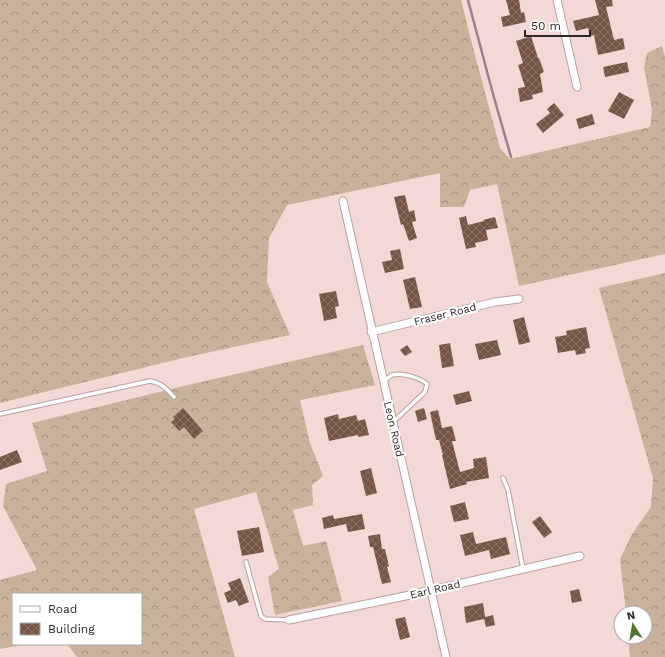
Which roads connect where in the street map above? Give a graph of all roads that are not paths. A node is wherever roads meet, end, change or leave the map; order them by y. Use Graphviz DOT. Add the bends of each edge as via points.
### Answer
graph roads {
  1 [pos="557,0"];
  2 [pos="577,87"];
  3 [pos="343,201"];
  4 [pos="519,299"];
  5 [pos="372,332"];
  6 [pos="384,381"];
  7 [pos="174,397"];
  8 [pos="0,414"];
  9 [pos="393,422"];
  10 [pos="504,478"];
  11 [pos="580,556"];
  12 [pos="246,562"];
  13 [pos="523,569"];
  14 [pos="430,590"];
  15 [pos="289,620"];
  16 [pos="446,657"];
  1 -- 2 [label="street"];
  3 -- 5 [label="street, Leon Road"];
  4 -- 5 [label="street, Fraser Road" via="495,302"];
  5 -- 6 [label="street, Leon Road"];
  6 -- 9 [label="street, Leon Road"];
  6 -- 9 [label="lane" via="398,374 423,380 427,384 425,392"];
  7 -- 8 [label="lane" via="162,385 150,381"];
  9 -- 14 [label="street, Leon Road"];
  10 -- 13 [label="lane"];
  11 -- 13 [label="street, Earl Road"];
  12 -- 15 [label="lane" via="260,616 265,619"];
  13 -- 14 [label="street, Earl Road"];
  14 -- 15 [label="street, Earl Road"];
  14 -- 16 [label="street, Leon Road"];
}
